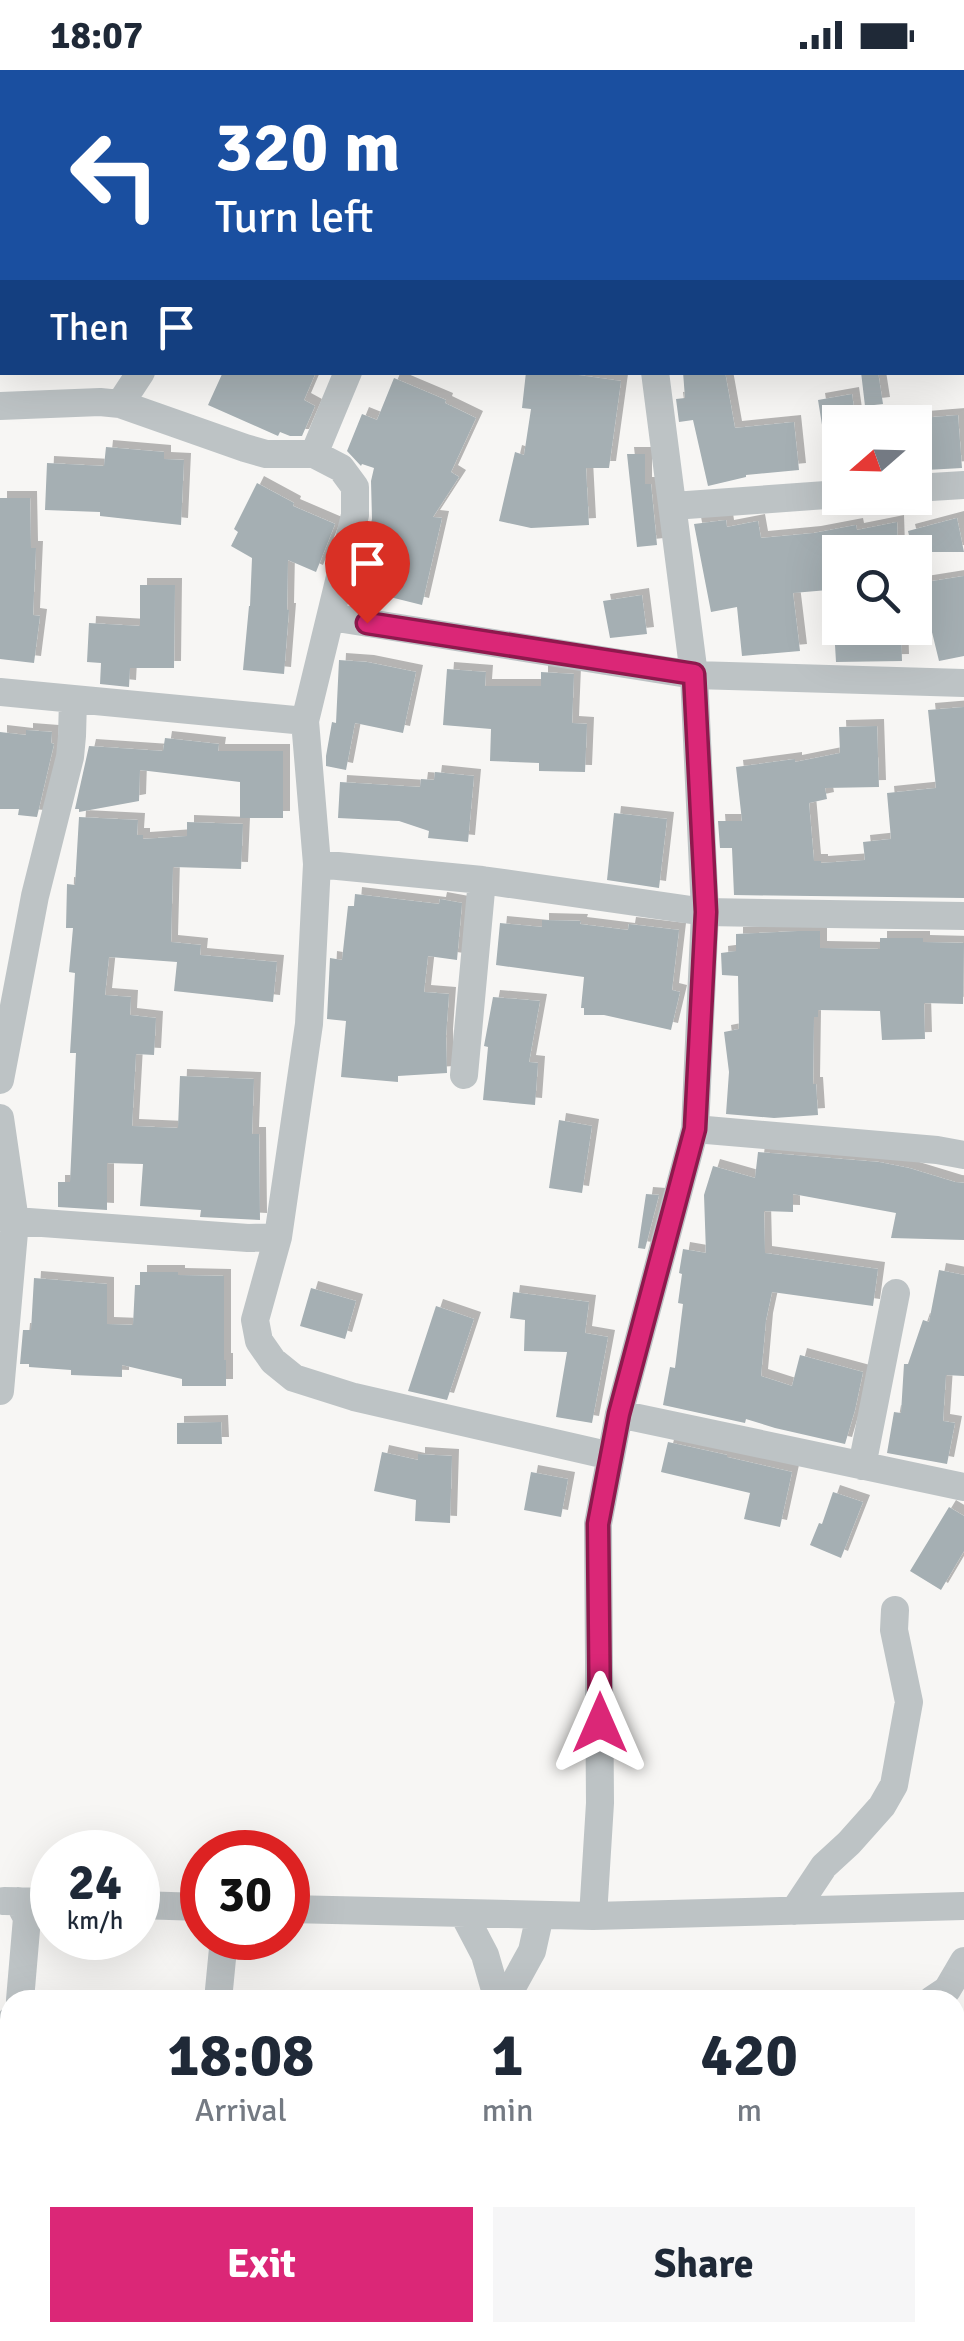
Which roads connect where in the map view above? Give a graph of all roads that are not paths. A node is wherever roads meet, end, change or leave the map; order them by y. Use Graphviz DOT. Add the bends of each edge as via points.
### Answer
graph roads {
  1 [pos="140,375"];
  2 [pos="347,375"];
  3 [pos="656,375"];
  4 [pos="120,404"];
  5 [pos="0,406"];
  6 [pos="314,454"];
  7 [pos="964,485"];
  8 [pos="932,487"];
  9 [pos="822,495"];
  10 [pos="673,506"];
  11 [pos="331,617"];
  12 [pos="694,674"];
  13 [pos="964,684"];
  14 [pos="0,692"];
  15 [pos="73,700"];
  16 [pos="305,721"];
  17 [pos="317,864"];
  18 [pos="482,880"];
  19 [pos="706,912"];
  20 [pos="964,916"];
  21 [pos="464,1074"];
  22 [pos="0,1080"];
  23 [pos="0,1118"];
  24 [pos="695,1129"];
  25 [pos="964,1155"];
  26 [pos="8,1219"];
  27 [pos="278,1237"];
  28 [pos="896,1293"];
  29 [pos="0,1391"];
  30 [pos="619,1414"];
  31 [pos="611,1456"];
  32 [pos="862,1466"];
  33 [pos="964,1487"];
  34 [pos="895,1610"];
  35 [pos="9,1901"];
  36 [pos="964,1906"];
  37 [pos="310,1910"];
  38 [pos="794,1911"];
  39 [pos="462,1913"];
  40 [pos="540,1915"];
  41 [pos="593,1916"];
  42 [pos="222,1960"];
  43 [pos="964,1961"];
  44 [pos="21,1990"];
  45 [pos="219,1990"];
  46 [pos="498,1990"];
  47 [pos="508,1990"];
  48 [pos="946,1990"];
  1 -- 4 [label="street"];
  2 -- 6 [label="street"];
  3 -- 10 [label="street"];
  4 -- 5 [label="street"];
  4 -- 6 [label="street" via="266,454"];
  6 -- 11 [label="street" via="340,468 355,488"];
  7 -- 8 [label="street"];
  9 -- 10 [label="street"];
  10 -- 12 [label="street"];
  11 -- 12 [label="street"];
  11 -- 16 [label="street"];
  12 -- 13 [label="street"];
  12 -- 19 [label="street"];
  14 -- 15 [label="street"];
  15 -- 16 [label="street"];
  15 -- 22 [label="street" via="70,757"];
  16 -- 17 [label="street"];
  17 -- 18 [label="street"];
  17 -- 27 [label="street" via="309,1024"];
  18 -- 19 [label="street"];
  18 -- 21 [label="street"];
  19 -- 20 [label="street"];
  19 -- 24 [label="street"];
  23 -- 26 [label="street"];
  24 -- 25 [label="street"];
  24 -- 30 [label="street"];
  26 -- 27 [label="street"];
  26 -- 29 [label="street"];
  27 -- 31 [label="street" via="255,1320 258,1340 294,1378"];
  28 -- 32 [label="street"];
  30 -- 31 [label="street"];
  30 -- 32 [label="street"];
  31 -- 41 [label="street" via="598,1524 600,1803"];
  32 -- 33 [label="street"];
  34 -- 38 [label="street" via="909,1702 894,1785"];
  35 -- 44 [label="street" via="27,1918"];
  36 -- 38 [label="street"];
  37 -- 39 [label="street"];
  38 -- 41 [label="street"];
  39 -- 40 [label="street"];
  39 -- 46 [label="street"];
  40 -- 41 [label="street"];
  40 -- 47 [label="street" via="532,1951"];
  42 -- 45 [label="street"];
  43 -- 48 [label="street"];
}
